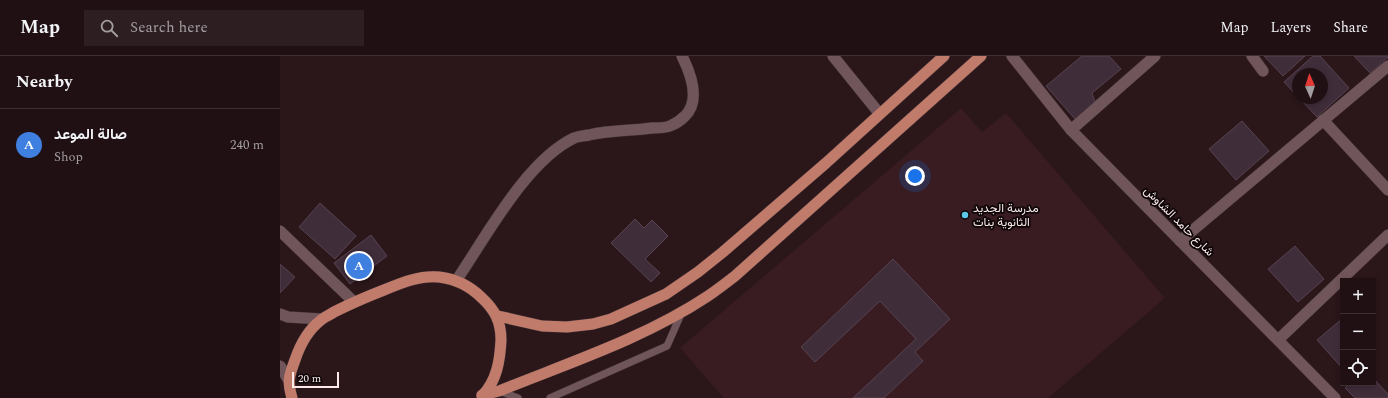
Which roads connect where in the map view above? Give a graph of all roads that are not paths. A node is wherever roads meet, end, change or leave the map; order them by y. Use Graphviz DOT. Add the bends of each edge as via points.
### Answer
graph roads {
  1 [pos="682,56"];
  2 [pos="833,56"];
  3 [pos="944,56"];
  4 [pos="981,56"];
  5 [pos="1012,56"];
  6 [pos="1155,56"];
  7 [pos="1252,56"];
  8 [pos="1388,66"];
  9 [pos="1263,71"];
  10 [pos="879,113"];
  11 [pos="1323,120"];
  12 [pos="1071,130"];
  13 [pos="1388,190"];
  14 [pos="280,231"];
  15 [pos="1388,235"];
  16 [pos="1180,241"];
  17 [pos="456,281"];
  18 [pos="354,302"];
  19 [pos="682,311"];
  20 [pos="280,314"];
  21 [pos="498,316"];
  22 [pos="321,320"];
  23 [pos="1278,340"];
  24 [pos="280,366"];
  25 [pos="288,383"];
  26 [pos="499,391"];
  27 [pos="480,397"];
  28 [pos="284,398"];
  29 [pos="292,398"];
  30 [pos="518,398"];
  31 [pos="550,398"];
  32 [pos="1335,398"];
  1 -- 17 [label="street" via="692,79 693,90 686,115 670,126 604,132 575,138 553,151 530,174"];
  2 -- 10 [label="street"];
  3 -- 10 [label="main road"];
  4 -- 19 [label="main road" via="735,276"];
  5 -- 12 [label="street, شارع حامد الشاوش"];
  6 -- 12 [label="street"];
  7 -- 9 [label="street"];
  8 -- 11 [label="street"];
  10 -- 21 [label="main road" via="826,163 723,252 666,294 611,320 592,324 542,326"];
  11 -- 13 [label="street"];
  11 -- 16 [label="street"];
  12 -- 16 [label="street, شارع حامد الشاوش"];
  14 -- 18 [label="street"];
  15 -- 23 [label="street"];
  16 -- 23 [label="street, شارع حامد الشاوش"];
  17 -- 18 [label="main road" via="424,277"];
  17 -- 21 [label="main road" via="476,292"];
  18 -- 22 [label="main road"];
  19 -- 26 [label="main road" via="618,343"];
  19 -- 31 [label="lane" via="667,346"];
  20 -- 22 [label="street"];
  21 -- 27 [label="main road" via="500,357 490,388"];
  22 -- 25 [label="main road" via="307,334 298,351"];
  23 -- 32 [label="street, شارع حامد الشاوش"];
  24 -- 25 [label="street"];
  25 -- 28 [label="main road"];
  25 -- 29 [label="main road"];
  26 -- 27 [label="main road"];
  26 -- 30 [label="lane"];
}
